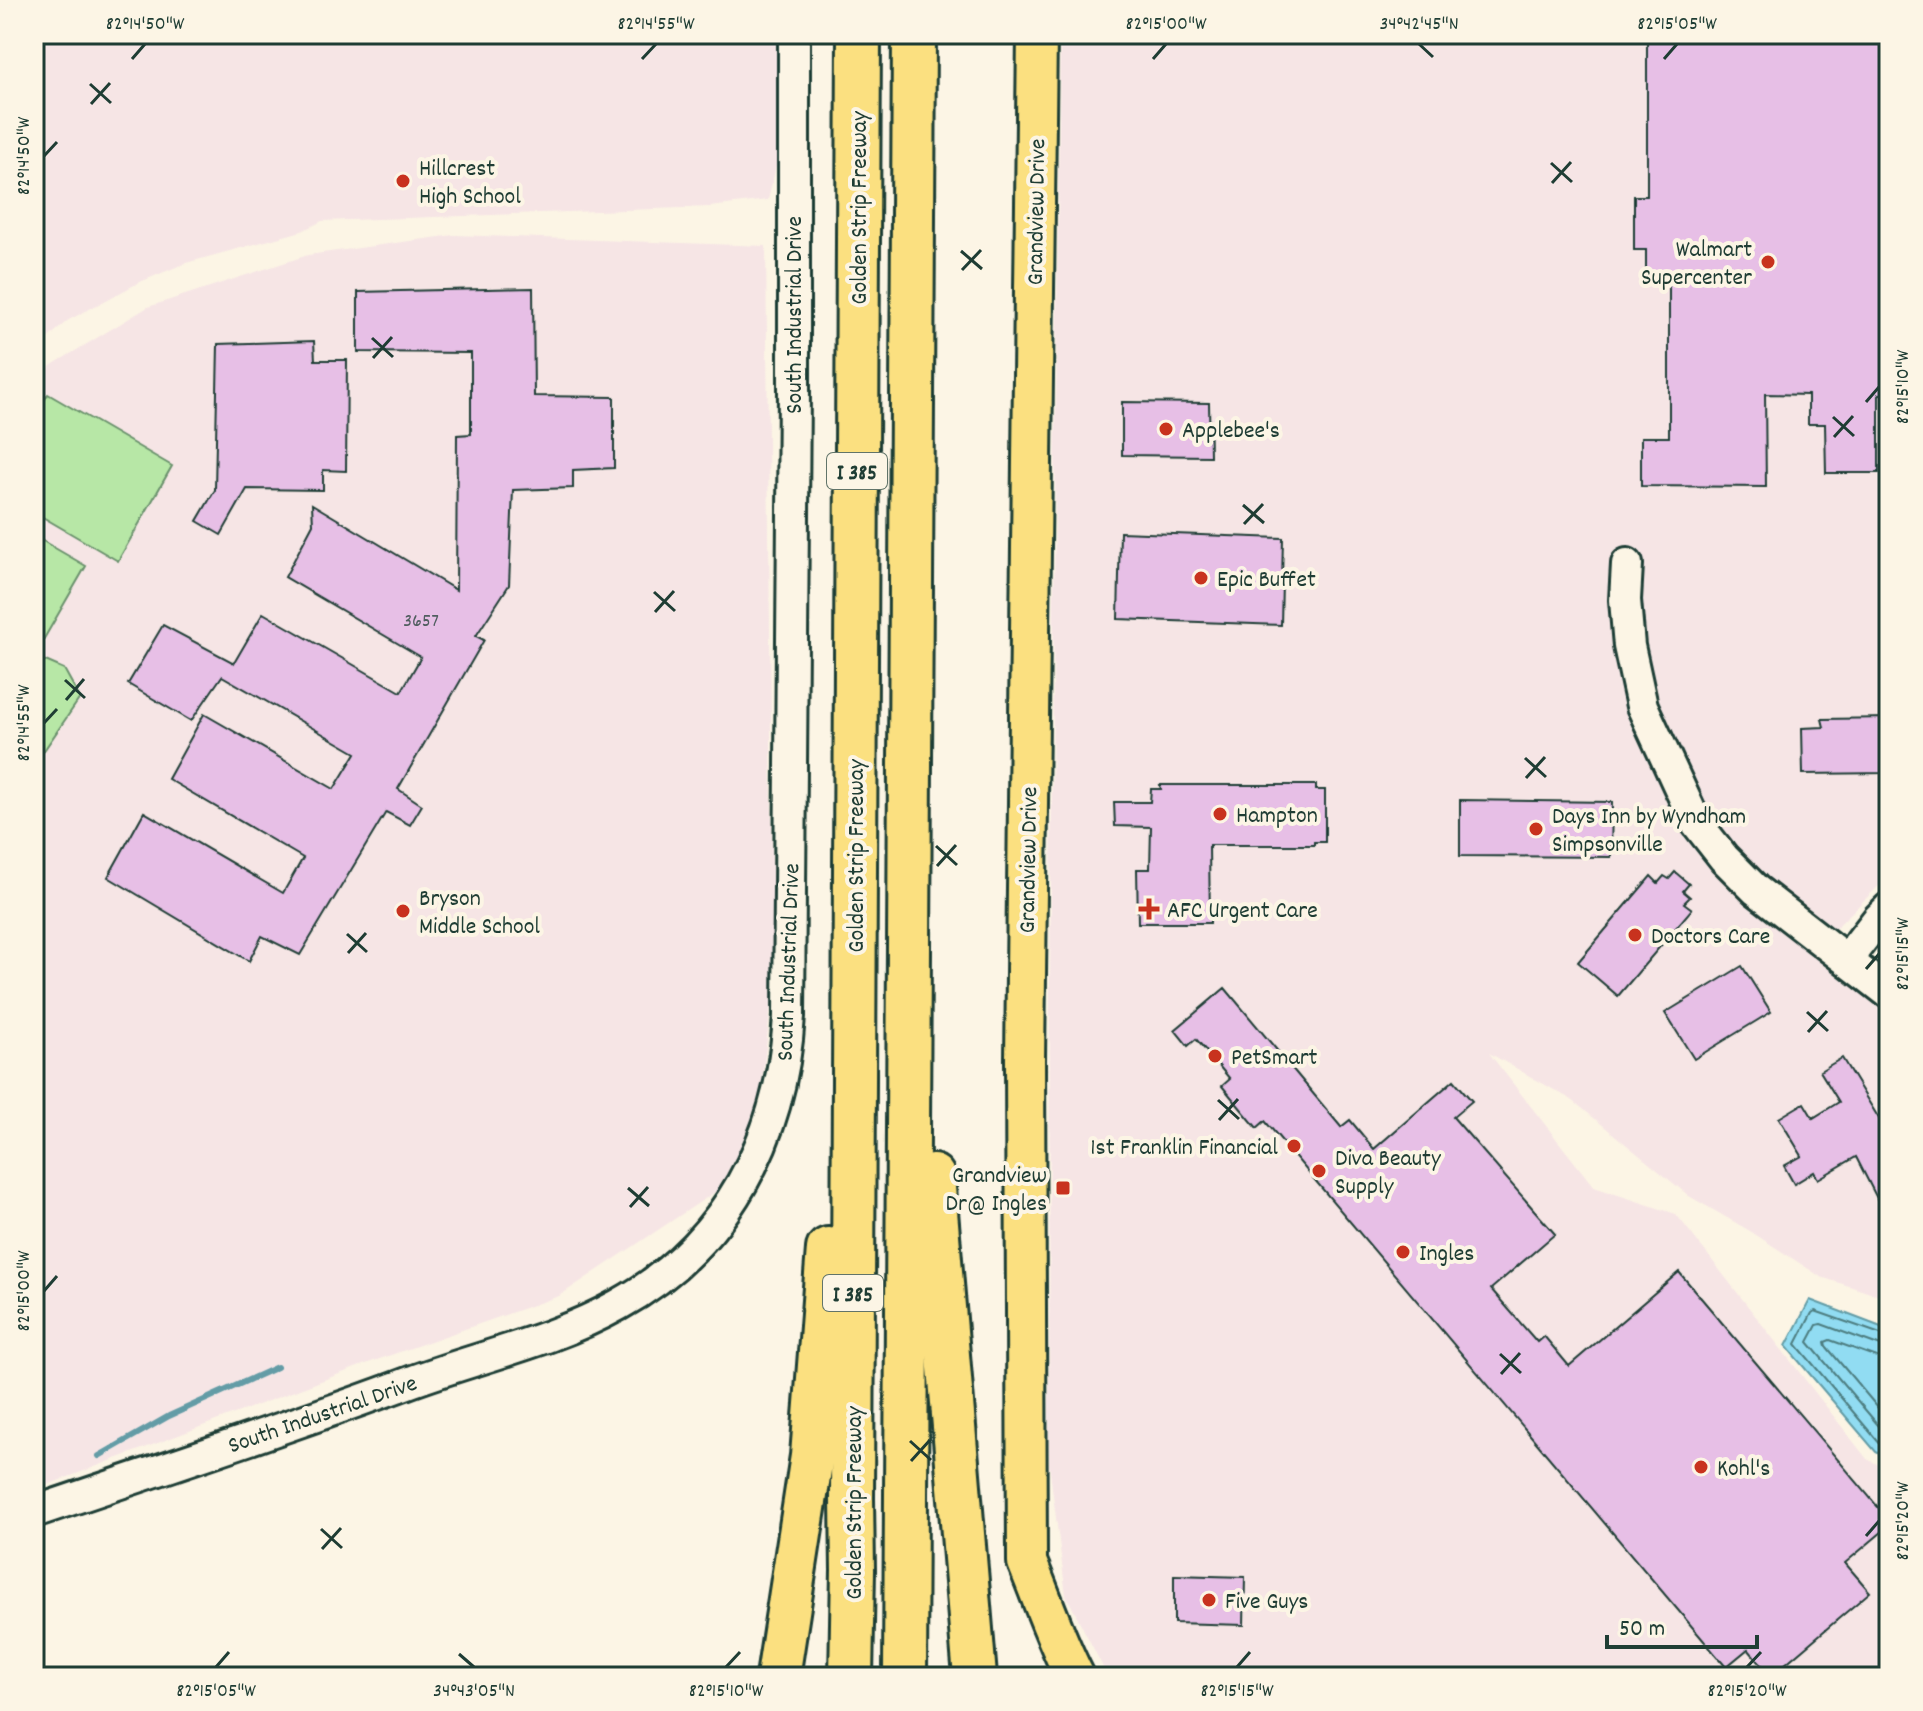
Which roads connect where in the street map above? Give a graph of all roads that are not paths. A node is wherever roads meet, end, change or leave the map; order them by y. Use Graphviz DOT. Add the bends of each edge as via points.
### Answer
graph roads {
  1 [pos="794,34"];
  2 [pos="859,34"];
  3 [pos="914,34"];
  4 [pos="1037,34"];
  5 [pos="1627,564"];
  6 [pos="1889,908"];
  7 [pos="855,909"];
  8 [pos="910,915"];
  9 [pos="1847,959"];
  10 [pos="1889,993"];
  11 [pos="34,1512"];
  12 [pos="778,1677"];
  13 [pos="851,1677"];
  14 [pos="905,1677"];
  15 [pos="975,1677"];
  16 [pos="1075,1677"];
  1 -- 11 [label="street, South Industrial Drive" via="789,1016 778,1095 752,1165 707,1233 671,1269 617,1306 519,1346"];
  2 -- 7 [label="highway, Golden Strip Freeway / I 385"];
  3 -- 8 [label="highway, I 385"];
  4 -- 16 [label="main road, Grandview Drive" via="1025,1060 1027,1562"];
  5 -- 9 [label="street" via="1629,646 1642,706 1695,821 1756,890"];
  6 -- 9 [label="street"];
  7 -- 12 [label="highway" via="812,1456"];
  7 -- 13 [label="highway, Golden Strip Freeway / I 385"];
  8 -- 14 [label="highway, I 385"];
  8 -- 15 [label="highway"];
  9 -- 10 [label="street"];
}
